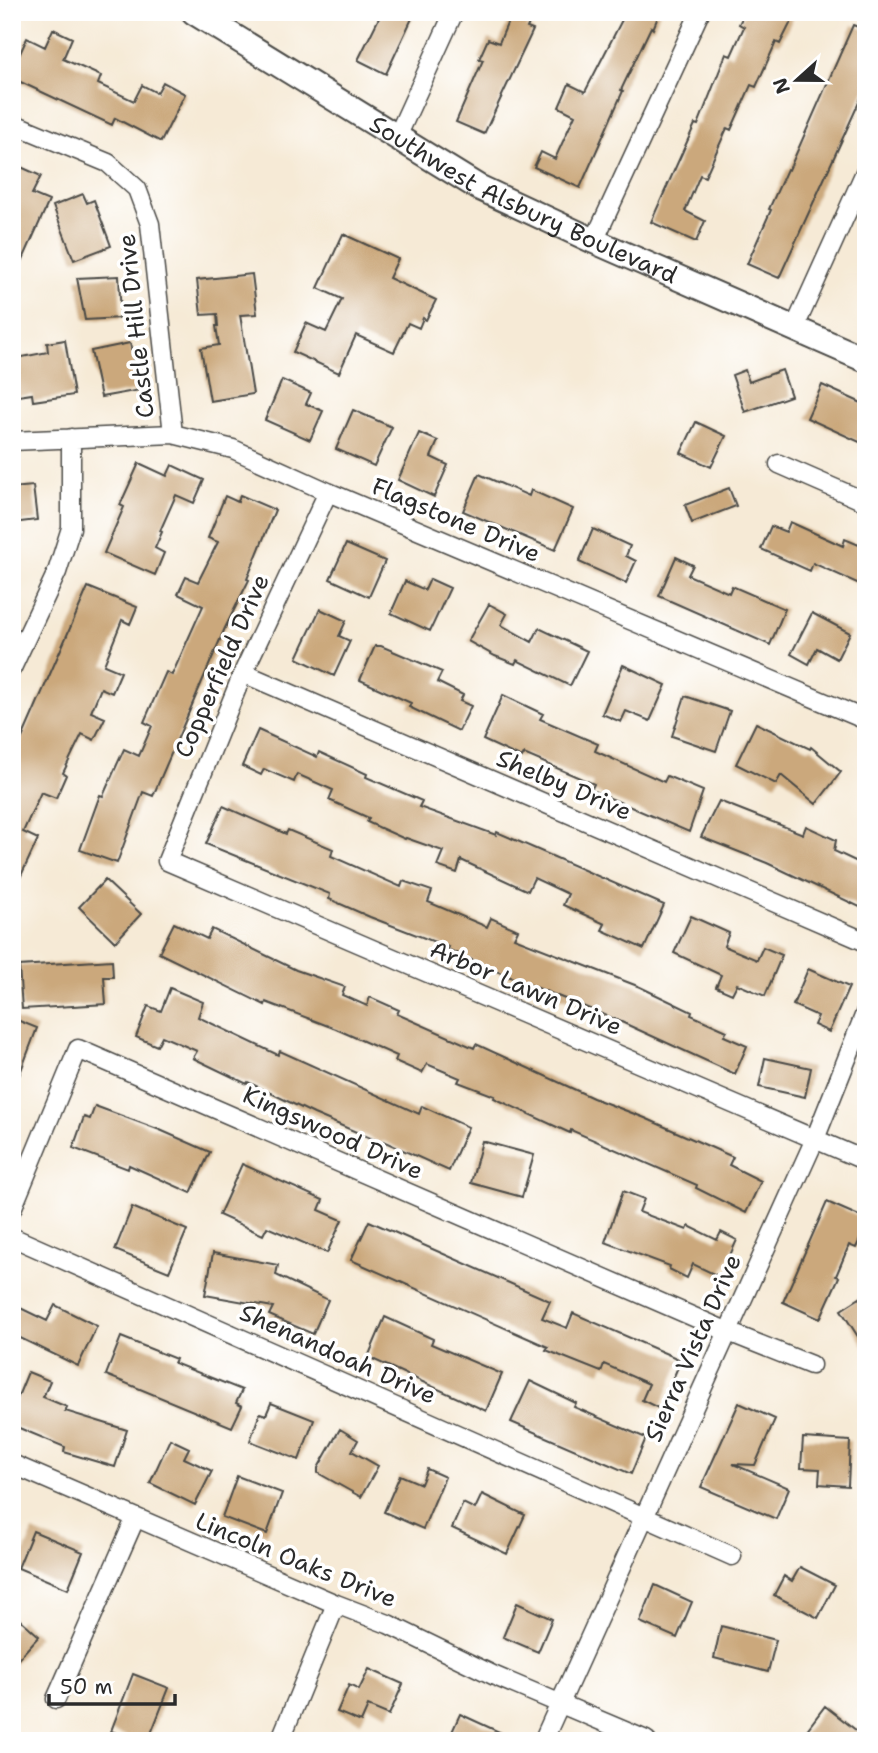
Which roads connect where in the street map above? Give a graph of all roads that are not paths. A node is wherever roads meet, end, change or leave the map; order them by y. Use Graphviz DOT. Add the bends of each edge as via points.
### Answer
graph roads {
  1 [pos="194,12"];
  2 [pos="454,12"];
  3 [pos="700,12"];
  4 [pos="12,123"];
  5 [pos="397,137"];
  6 [pos="866,170"];
  7 [pos="594,241"];
  8 [pos="794,329"];
  9 [pos="866,360"];
  10 [pos="173,434"];
  11 [pos="71,438"];
  12 [pos="12,441"];
  13 [pos="779,464"];
  14 [pos="328,492"];
  15 [pos="866,502"];
  16 [pos="12,668"];
  17 [pos="243,673"];
  18 [pos="866,720"];
  19 [pos="167,861"];
  20 [pos="866,942"];
  21 [pos="866,1011"];
  22 [pos="815,1139"];
  23 [pos="866,1161"];
  24 [pos="12,1209"];
  25 [pos="12,1237"];
  26 [pos="726,1331"];
  27 [pos="811,1365"];
  28 [pos="12,1464"];
  29 [pos="644,1516"];
  30 [pos="135,1519"];
  31 [pos="732,1556"];
  32 [pos="336,1604"];
  33 [pos="56,1699"];
  34 [pos="560,1703"];
  35 [pos="280,1741"];
  36 [pos="543,1741"];
  37 [pos="646,1741"];
  1 -- 5 [label="main road, Southwest Alsbury Boulevard"];
  2 -- 5 [label="street"];
  3 -- 7 [label="street"];
  4 -- 10 [label="street, Castle Hill Drive" via="108,163 137,189 150,224"];
  5 -- 7 [label="main road, Southwest Alsbury Boulevard" via="478,187"];
  6 -- 8 [label="street"];
  7 -- 8 [label="main road, Southwest Alsbury Boulevard"];
  8 -- 9 [label="main road, Southwest Alsbury Boulevard"];
  10 -- 11 [label="street, Flagstone Drive"];
  10 -- 14 [label="street, Flagstone Drive" via="233,449"];
  11 -- 12 [label="street, Flagstone Drive"];
  11 -- 16 [label="street" via="71,528 57,572"];
  13 -- 15 [label="street"];
  14 -- 17 [label="street, Copperfield Drive"];
  14 -- 18 [label="street, Flagstone Drive"];
  17 -- 19 [label="street, Copperfield Drive"];
  17 -- 20 [label="street, Shelby Drive"];
  19 -- 22 [label="street, Arbor Lawn Drive"];
  21 -- 22 [label="street, Sierra Vista Drive"];
  22 -- 23 [label="street, Arbor Lawn Drive"];
  22 -- 26 [label="street, Sierra Vista Drive"];
  24 -- 26 [label="street, Kingswood Drive" via="78,1049"];
  25 -- 29 [label="street, Shenandoah Drive"];
  26 -- 27 [label="street"];
  26 -- 29 [label="street, Sierra Vista Drive"];
  28 -- 30 [label="street, Lincoln Oaks Drive"];
  29 -- 31 [label="street, Shenandoah Drive"];
  29 -- 34 [label="street, Sierra Vista Drive"];
  30 -- 32 [label="street, Lincoln Oaks Drive"];
  30 -- 33 [label="street"];
  32 -- 34 [label="street, Lincoln Oaks Drive" via="388,1623"];
  32 -- 35 [label="street"];
  34 -- 36 [label="street, Sierra Vista Drive"];
  34 -- 37 [label="street, Lincoln Oaks Drive"];
}
